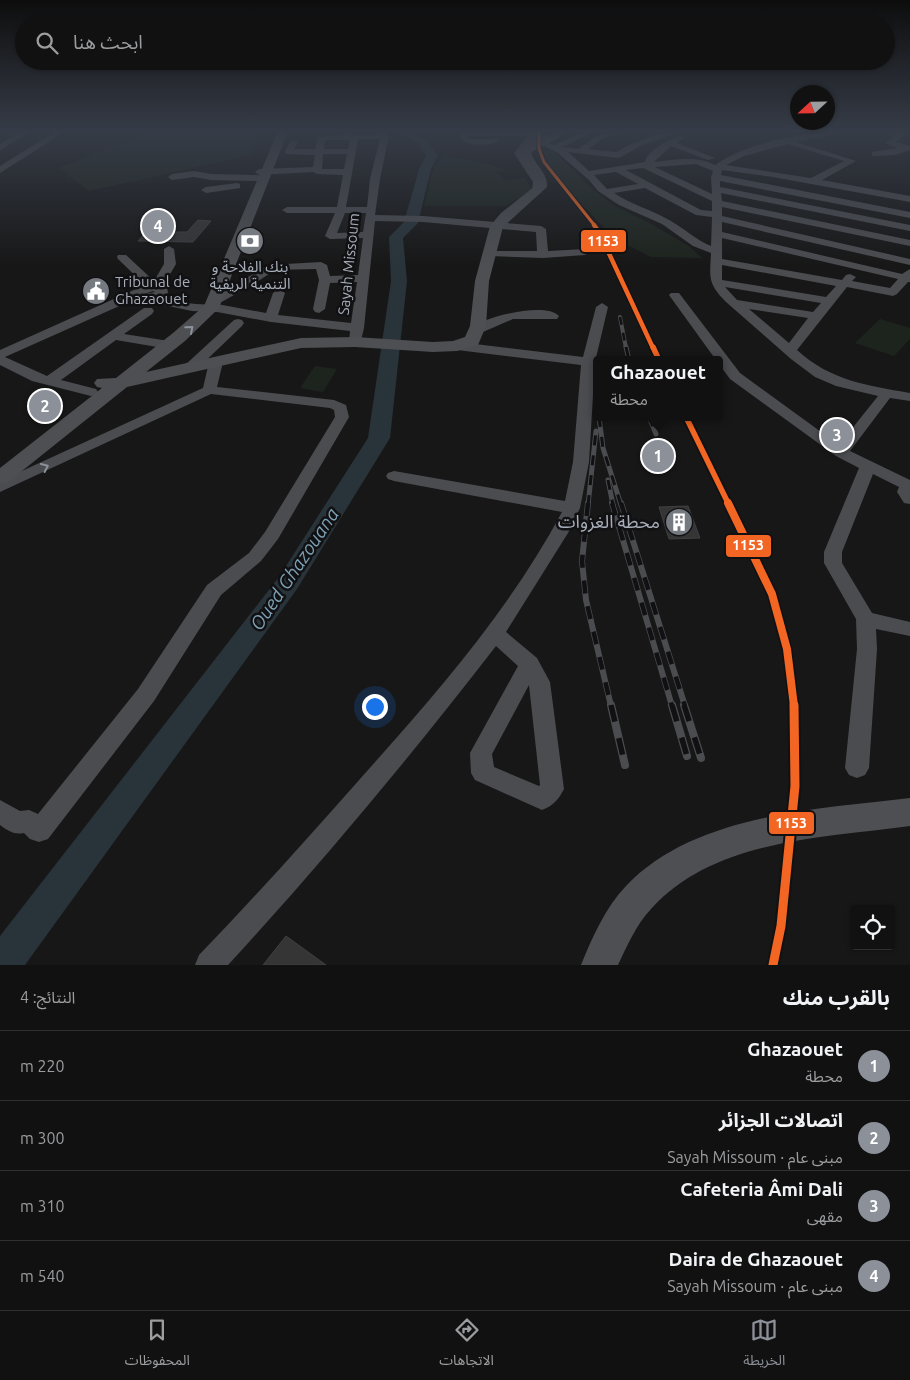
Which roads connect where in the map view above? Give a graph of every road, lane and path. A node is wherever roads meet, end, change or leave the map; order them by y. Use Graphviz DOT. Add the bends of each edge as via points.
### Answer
graph roads {
  1 [pos="179,176"];
  2 [pos="206,176"];
  3 [pos="262,176"];
  4 [pos="285,176"];
  5 [pos="346,176"];
  6 [pos="377,176"];
  7 [pos="539,176"];
  8 [pos="589,176"];
  9 [pos="630,176"];
  10 [pos="668,176"];
  11 [pos="717,176"];
  12 [pos="737,176"];
  13 [pos="761,176"];
  14 [pos="825,176"];
  15 [pos="172,177"];
  16 [pos="258,182"];
  17 [pos="814,182"];
  18 [pos="894,184"];
  19 [pos="646,185"];
  20 [pos="716,189"];
  21 [pos="206,190"];
  22 [pos="694,190"];
  23 [pos="605,192"];
  24 [pos="809,194"];
  25 [pos="885,195"];
  26 [pos="666,197"];
  27 [pos="910,199"];
  28 [pos="716,201"];
  29 [pos="627,206"];
  30 [pos="800,206"];
  31 [pos="287,210"];
  32 [pos="341,210"];
  33 [pos="371,214"];
  34 [pos="905,214"];
  35 [pos="717,217"];
  36 [pos="792,217"];
  37 [pos="892,224"];
  38 [pos="542,225"];
  39 [pos="497,226"];
  40 [pos="910,228"];
  41 [pos="780,233"];
  42 [pos="716,234"];
  43 [pos="368,235"];
  44 [pos="882,237"];
  45 [pos="910,243"];
  46 [pos="772,246"];
  47 [pos="169,249"];
  48 [pos="585,252"];
  49 [pos="489,253"];
  50 [pos="870,253"];
  51 [pos="543,255"];
  52 [pos="716,256"];
  53 [pos="122,257"];
  54 [pos="910,262"];
  55 [pos="858,267"];
  56 [pos="908,276"];
  57 [pos="364,278"];
  58 [pos="325,280"];
  59 [pos="716,282"];
  60 [pos="845,285"];
  61 [pos="156,291"];
  62 [pos="279,293"];
  63 [pos="137,294"];
  64 [pos="675,295"];
  65 [pos="830,300"];
  66 [pos="733,303"];
  67 [pos="208,305"];
  68 [pos="602,307"];
  69 [pos="319,309"];
  70 [pos="148,311"];
  71 [pos="553,316"];
  72 [pos="816,316"];
  73 [pos="271,318"];
  74 [pos="238,323"];
  75 [pos="114,336"];
  76 [pos="362,337"];
  77 [pos="161,343"];
  78 [pos="465,344"];
  79 [pos="790,350"];
  80 [pos="0,355"];
  81 [pos="720,356"];
  82 [pos="0,360"];
  83 [pos="723,360"];
  84 [pos="216,362"];
  85 [pos="588,362"];
  86 [pos="190,368"];
  87 [pos="50,381"];
  88 [pos="116,381"];
  89 [pos="209,390"];
  90 [pos="887,393"];
  91 [pos="910,396"];
  92 [pos="841,453"];
  93 [pos="0,462"];
  94 [pos="868,466"];
  95 [pos="394,476"];
  96 [pos="0,478"];
  97 [pos="0,487"];
  98 [pos="909,489"];
  99 [pos="572,508"];
  100 [pos="866,619"];
  101 [pos="910,629"];
  102 [pos="494,634"];
  103 [pos="530,664"];
  104 [pos="857,768"];
  105 [pos="0,811"];
  106 [pos="900,814"];
  107 [pos="209,965"];
  108 [pos="599,965"];
  1 -- 15 [label="street"];
  2 -- 16 [label="street"];
  3 -- 16 [label="main road"];
  4 -- 16 [label="street"];
  5 -- 32 [label="street"];
  6 -- 33 [label="street, Sayah Missoum"];
  7 -- 39 [label="main road" via="543,183 537,192"];
  8 -- 23 [label="street"];
  9 -- 19 [label="street"];
  10 -- 22 [label="street"];
  11 -- 20 [label="street"];
  12 -- 24 [label="street"];
  13 -- 17 [label="street"];
  14 -- 17 [label="street"];
  16 -- 21 [label="street"];
  16 -- 67 [label="main road"];
  17 -- 24 [label="street"];
  17 -- 25 [label="street"];
  18 -- 25 [label="street"];
  19 -- 23 [label="street"];
  19 -- 26 [label="street"];
  20 -- 28 [label="street"];
  20 -- 30 [label="street"];
  22 -- 26 [label="street"];
  22 -- 28 [label="street"];
  23 -- 29 [label="street"];
  24 -- 30 [label="street"];
  24 -- 34 [label="street"];
  25 -- 27 [label="street"];
  26 -- 29 [label="street"];
  26 -- 35 [label="street" via="699,213"];
  27 -- 34 [label="street"];
  28 -- 35 [label="street"];
  28 -- 36 [label="street"];
  29 -- 52 [label="street" via="666,222"];
  30 -- 36 [label="street"];
  30 -- 37 [label="street"];
  31 -- 32 [label="street"];
  32 -- 33 [label="street"];
  32 -- 43 [label="street" via="330,236"];
  33 -- 39 [label="street"];
  33 -- 43 [label="street, Sayah Missoum"];
  34 -- 37 [label="street"];
  35 -- 41 [label="street"];
  35 -- 42 [label="street"];
  36 -- 41 [label="street"];
  36 -- 44 [label="street"];
  37 -- 40 [label="street"];
  37 -- 44 [label="street"];
  38 -- 39 [label="street"];
  38 -- 51 [label="street"];
  39 -- 49 [label="main road"];
  41 -- 46 [label="street"];
  41 -- 50 [label="street"];
  42 -- 46 [label="street"];
  42 -- 52 [label="street"];
  43 -- 57 [label="street, Sayah Missoum"];
  44 -- 45 [label="street"];
  44 -- 50 [label="street"];
  46 -- 55 [label="street"];
  47 -- 61 [label="street" via="170,264"];
  48 -- 51 [label="street"];
  49 -- 51 [label="street"];
  49 -- 78 [label="main road" via="482,281 478,326"];
  50 -- 54 [label="street"];
  50 -- 55 [label="street"];
  52 -- 59 [label="street"];
  52 -- 60 [label="street"];
  53 -- 61 [label="street" via="146,277"];
  55 -- 56 [label="street"];
  55 -- 60 [label="street"];
  56 -- 60 [label="street" via="894,292"];
  57 -- 58 [label="street"];
  57 -- 76 [label="street, Sayah Missoum"];
  58 -- 67 [label="street" via="320,265 276,266"];
  58 -- 69 [label="street"];
  59 -- 65 [label="street"];
  59 -- 66 [label="street"];
  60 -- 65 [label="street"];
  61 -- 63 [label="street" via="141,290"];
  61 -- 67 [label="street"];
  62 -- 73 [label="street"];
  63 -- 80 [label="street"];
  64 -- 81 [label="street"];
  65 -- 72 [label="street"];
  66 -- 72 [label="street"];
  66 -- 79 [label="street"];
  67 -- 73 [label="street"];
  67 -- 77 [label="main road"];
  68 -- 85 [label="street"];
  70 -- 75 [label="street"];
  71 -- 78 [label="street" via="510,316 478,330"];
  72 -- 79 [label="street"];
  73 -- 76 [label="street"];
  74 -- 86 [label="street"];
  75 -- 77 [label="street"];
  75 -- 87 [label="street"];
  76 -- 78 [label="main road" via="433,347"];
  76 -- 84 [label="main road" via="284,346"];
  77 -- 88 [label="main road"];
  78 -- 85 [label="street"];
  79 -- 90 [label="street" via="828,378"];
  82 -- 87 [label="street"];
  83 -- 92 [label="street" via="735,376"];
  84 -- 86 [label="main road"];
  84 -- 89 [label="street"];
  85 -- 99 [label="street" via="581,462"];
  86 -- 88 [label="main road"];
  87 -- 88 [label="street"];
  88 -- 93 [label="main road"];
  88 -- 96 [label="main road"];
  97 -- 89 [label="street, one-way"];
  89 -- 105 [label="street" via="334,404 341,408 342,414 272,535 254,557 214,590 146,695 39,831 29,821 17,823"];
  90 -- 91 [label="street"];
  90 -- 92 [label="street"];
  92 -- 94 [label="street"];
  94 -- 98 [label="street"];
  94 -- 100 [label="street" via="833,561"];
  95 -- 99 [label="street"];
  99 -- 102 [label="street"];
  100 -- 101 [label="street"];
  100 -- 104 [label="street" via="867,649"];
  102 -- 103 [label="street"];
  102 -- 107 [label="street" via="427,719"];
  103 -- 103 [label="street" via="481,753 483,773 542,799 552,789 539,682"];
  106 -- 108 [label="main road" via="778,831 749,837 695,856 650,885 624,918"];
}
